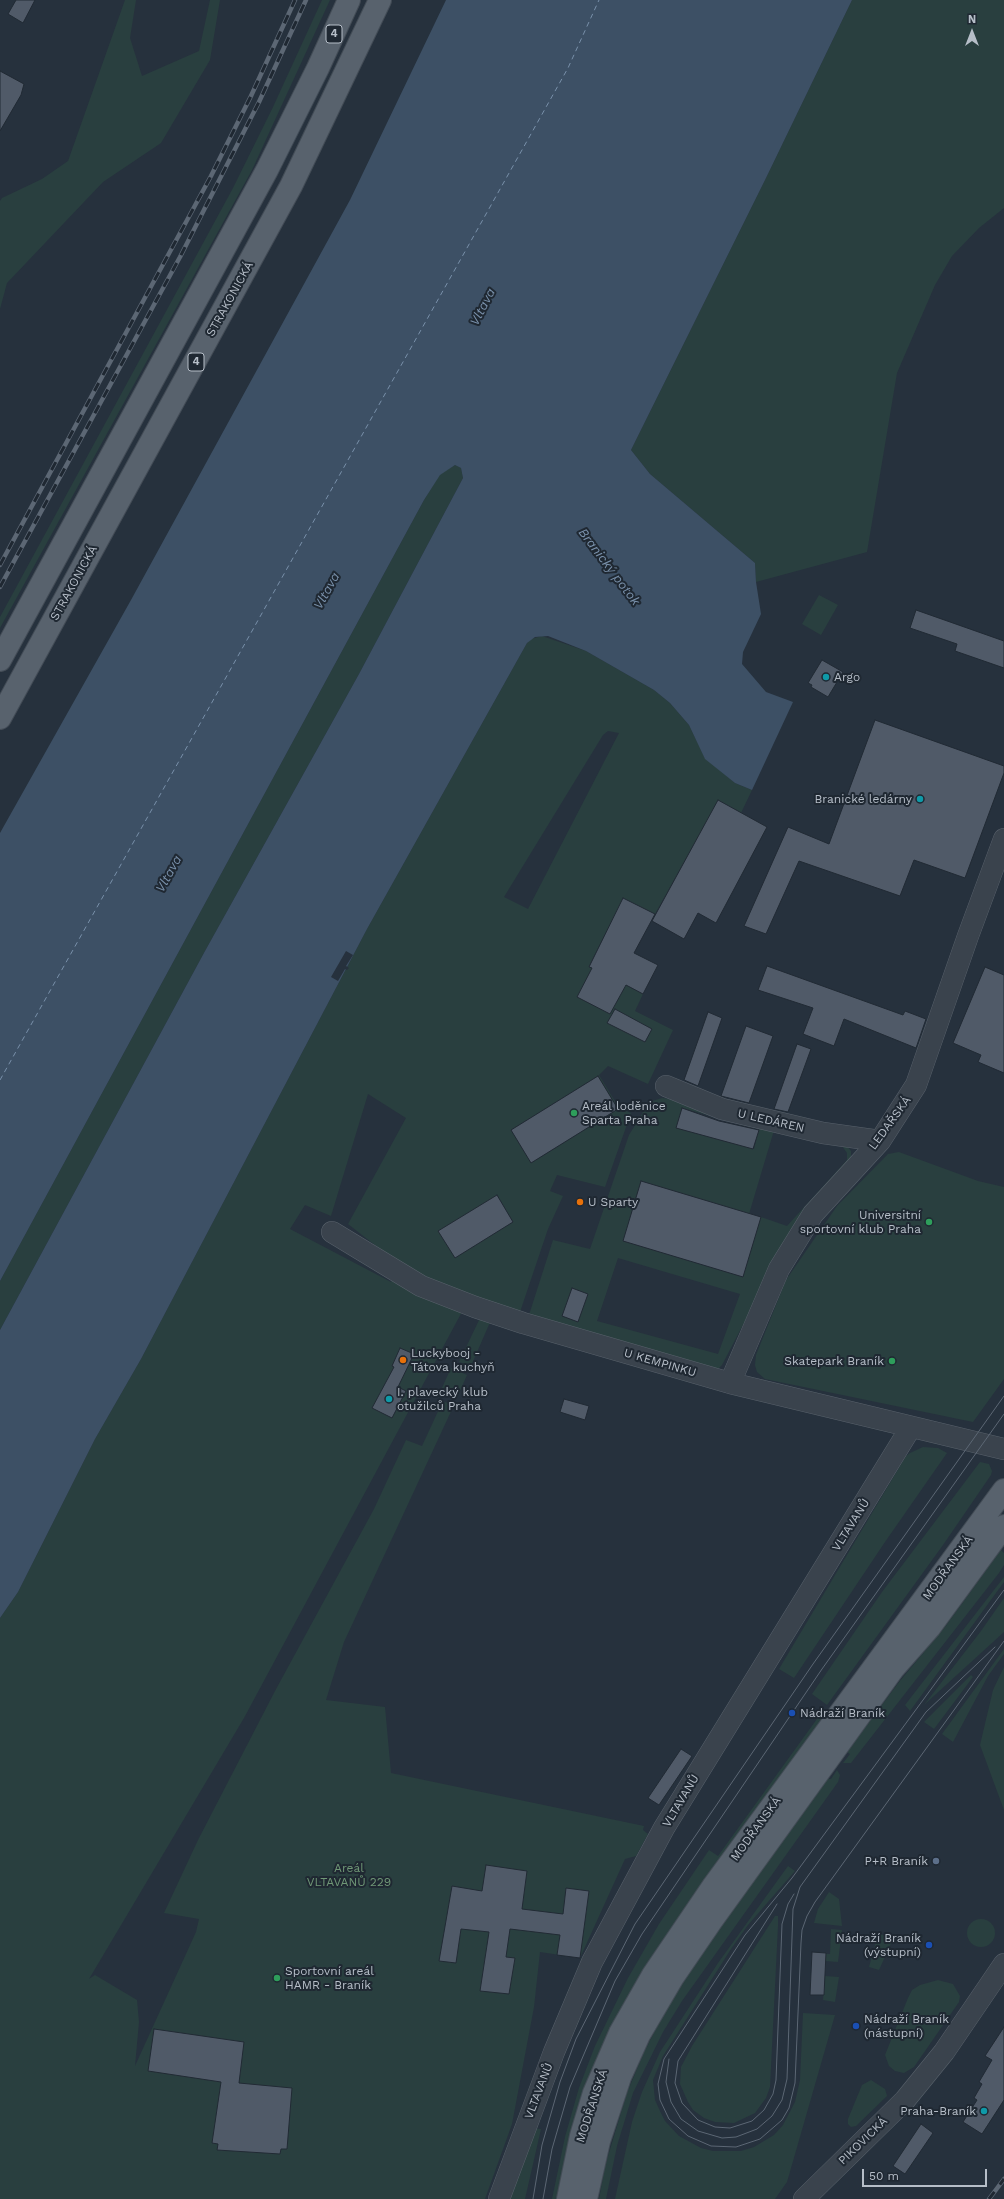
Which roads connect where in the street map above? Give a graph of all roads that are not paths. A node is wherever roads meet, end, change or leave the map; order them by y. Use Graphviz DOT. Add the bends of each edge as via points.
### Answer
graph roads {
  1 [pos="349,0"];
  2 [pos="380,0"];
  3 [pos="0,660"];
  4 [pos="0,718"];
  5 [pos="1004,839"];
  6 [pos="666,1086"];
  7 [pos="880,1141"];
  8 [pos="332,1232"];
  9 [pos="730,1383"];
  10 [pos="911,1427"];
  11 [pos="1004,1449"];
  12 [pos="1004,1490"];
  13 [pos="1004,1526"];
  14 [pos="1004,1964"];
  15 [pos="499,2199"];
  16 [pos="568,2199"];
  17 [pos="586,2199"];
  18 [pos="804,2199"];
  1 -- 3 [label="main road, 4" via="267,170"];
  2 -- 4 [label="main road, STRAKONICKÁ / 4" via="291,186"];
  5 -- 7 [label="street, LEDAŘSKÁ" via="916,1086"];
  6 -- 7 [label="street, U LEDÁREN" via="722,1109 824,1133"];
  7 -- 9 [label="street, LEDAŘSKÁ" via="810,1220 779,1269"];
  8 -- 9 [label="street, U KEMPINKU" via="422,1286 474,1307"];
  9 -- 10 [label="street, U KEMPINKU"];
  10 -- 11 [label="street, U KEMPINKU"];
  10 -- 15 [label="street, VLTAVANŮ" via="664,1828 592,1962 554,2052"];
  12 -- 16 [label="main road, MODŘANSKÁ" via="714,1885 650,1981 620,2033 594,2094 581,2136"];
  13 -- 17 [label="main road, MODŘANSKÁ" via="930,1627 893,1669 673,1977 639,2035 620,2077 599,2141"];
  14 -- 18 [label="street, PIKOVICKÁ" via="944,2052 905,2100"];
}
